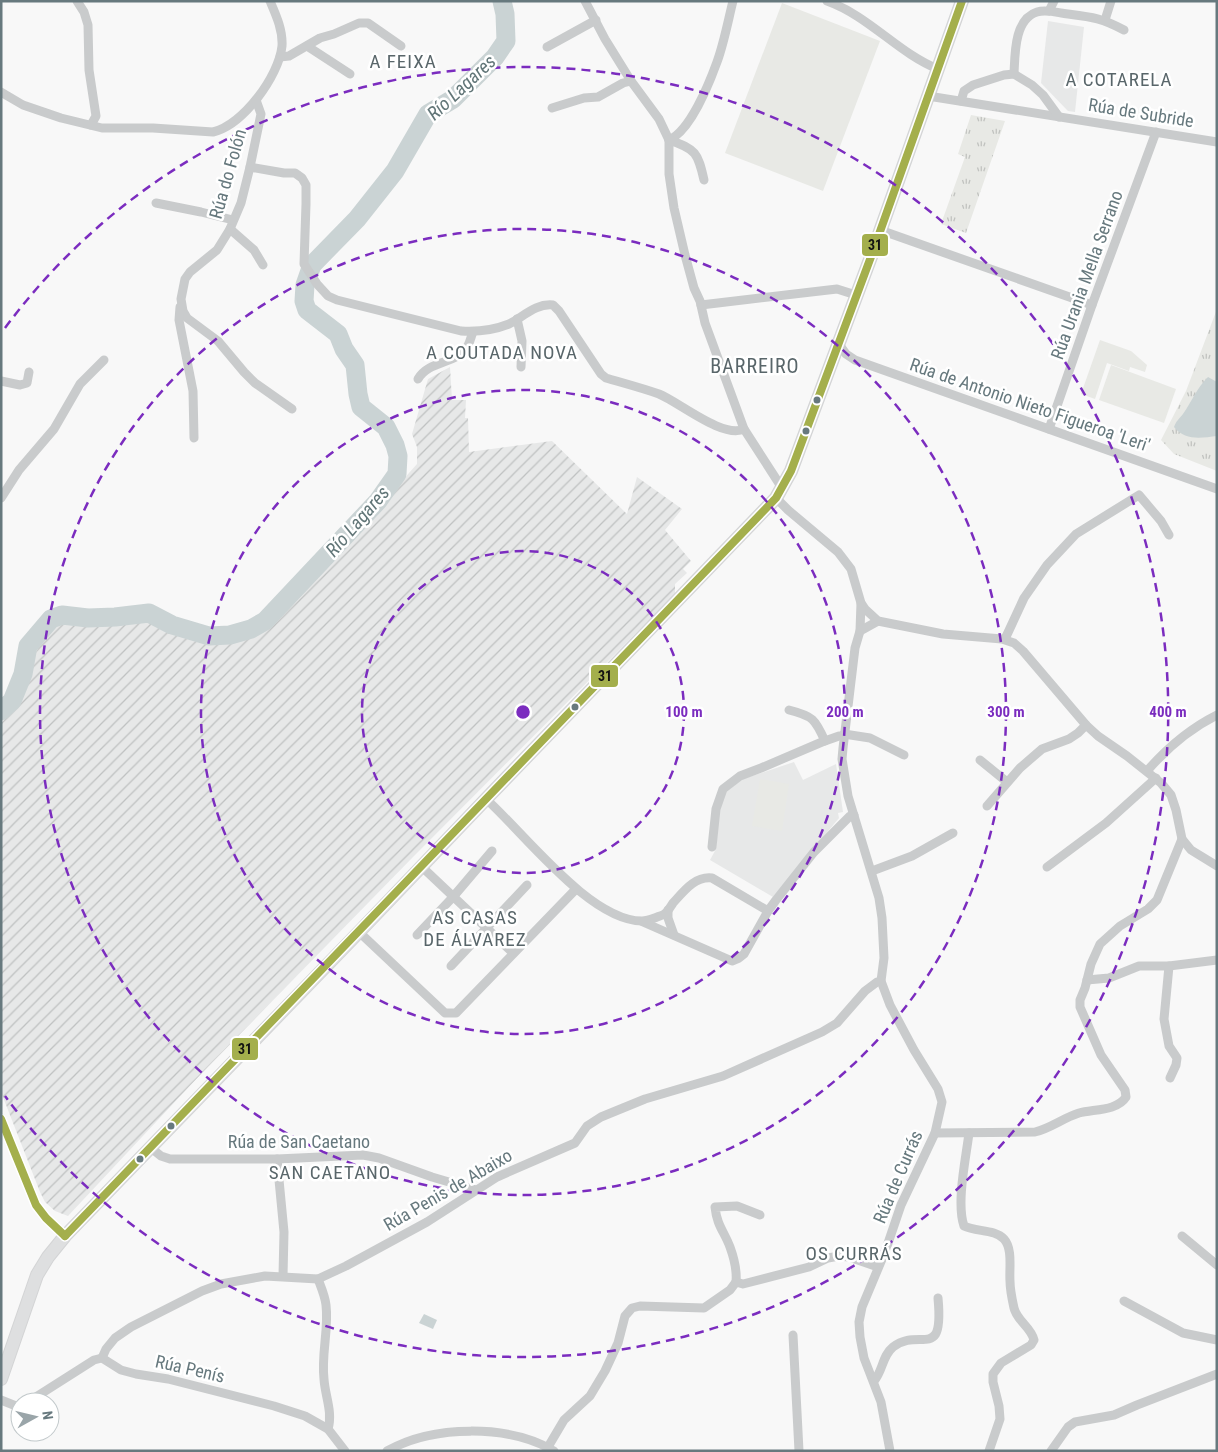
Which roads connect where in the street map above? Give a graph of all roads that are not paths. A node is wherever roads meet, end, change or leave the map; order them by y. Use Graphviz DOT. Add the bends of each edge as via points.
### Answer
graph roads {
  1 [pos="77,1"];
  2 [pos="270,1"];
  3 [pos="586,1"];
  4 [pos="733,1"];
  5 [pos="827,1"];
  6 [pos="962,1"];
  7 [pos="1054,1"];
  8 [pos="1111,1"];
  9 [pos="1050,11"];
  10 [pos="596,20"];
  11 [pos="1105,20"];
  12 [pos="1124,30"];
  13 [pos="307,46"];
  14 [pos="401,46"];
  15 [pos="546,47"];
  16 [pos="280,57"];
  17 [pos="938,69"];
  18 [pos="350,74"];
  19 [pos="1014,74"];
  20 [pos="631,81"];
  21 [pos="1,92"];
  22 [pos="928,96"];
  23 [pos="256,100"];
  24 [pos="961,101"];
  25 [pos="552,108"];
  26 [pos="1059,117"];
  27 [pos="91,125"];
  28 [pos="1156,132"];
  29 [pos="669,140"];
  30 [pos="1217,142"];
  31 [pos="250,167"];
  32 [pos="704,180"];
  33 [pos="156,203"];
  34 [pos="232,225"];
  35 [pos="880,230"];
  36 [pos="263,265"];
  37 [pos="856,295"];
  38 [pos="181,299"];
  39 [pos="701,305"];
  40 [pos="1092,305"];
  41 [pos="517,319"];
  42 [pos="472,332"];
  43 [pos="838,343"];
  44 [pos="104,360"];
  45 [pos="521,367"];
  46 [pos="29,372"];
  47 [pos="418,379"];
  48 [pos="1,381"];
  49 [pos="292,409"];
  50 [pos="744,429"];
  51 [pos="1049,429"];
  52 [pos="194,438"];
  53 [pos="1217,489"];
  54 [pos="779,493"];
  55 [pos="1,498"];
  56 [pos="1169,535"];
  57 [pos="861,603"];
  58 [pos="878,621"];
  59 [pos="860,632"];
  60 [pos="1005,639"];
  61 [pos="789,710"];
  62 [pos="1217,715"];
  63 [pos="1086,725"];
  64 [pos="844,735"];
  65 [pos="825,741"];
  66 [pos="904,755"];
  67 [pos="980,760"];
  68 [pos="1147,771"];
  69 [pos="1156,778"];
  70 [pos="1007,782"];
  71 [pos="486,799"];
  72 [pos="987,806"];
  73 [pos="854,815"];
  74 [pos="953,833"];
  75 [pos="1182,839"];
  76 [pos="712,847"];
  77 [pos="492,852"];
  78 [pos="1217,866"];
  79 [pos="1047,867"];
  80 [pos="422,868"];
  81 [pos="872,871"];
  82 [pos="527,885"];
  83 [pos="576,889"];
  84 [pos="454,897"];
  85 [pos="668,910"];
  86 [pos="768,911"];
  87 [pos="643,922"];
  88 [pos="486,928"];
  89 [pos="359,932"];
  90 [pos="418,934"];
  91 [pos="674,935"];
  92 [pos="513,953"];
  93 [pos="1217,960"];
  94 [pos="451,966"];
  95 [pos="1170,966"];
  96 [pos="1087,980"];
  97 [pos="881,981"];
  98 [pos="1170,1078"];
  99 [pos="1,1118"];
  100 [pos="935,1133"];
  101 [pos="969,1134"];
  102 [pos="151,1148"];
  103 [pos="278,1159"];
  104 [pos="476,1190"];
  105 [pos="760,1215"];
  106 [pos="65,1236"];
  107 [pos="1182,1236"];
  108 [pos="1217,1265"];
  109 [pos="878,1268"];
  110 [pos="283,1276"];
  111 [pos="318,1279"];
  112 [pos="736,1282"];
  113 [pos="938,1298"];
  114 [pos="1124,1301"];
  115 [pos="792,1335"];
  116 [pos="1217,1340"];
  117 [pos="102,1358"];
  118 [pos="1217,1374"];
  119 [pos="1,1380"];
  120 [pos="874,1381"];
  121 [pos="44,1392"];
  122 [pos="328,1429"];
  123 [pos="551,1449"];
  124 [pos="345,1451"];
  125 [pos="387,1451"];
  126 [pos="799,1451"];
  127 [pos="890,1451"];
  128 [pos="989,1451"];
  129 [pos="1052,1451"];
  1 -- 27 [label="street" via="88,25 89,70 96,116"];
  2 -- 16 [label="street" via="281,31"];
  3 -- 10 [label="street"];
  4 -- 29 [label="street" via="717,62 694,112 680,134"];
  5 -- 17 [label="street" via="841,6 922,63"];
  6 -- 17 [label="main road"];
  7 -- 9 [label="street"];
  8 -- 11 [label="street"];
  9 -- 11 [label="street"];
  9 -- 19 [label="street" via="1038,12 1025,20 1019,32"];
  10 -- 15 [label="street"];
  10 -- 20 [label="street"];
  11 -- 12 [label="street"];
  13 -- 14 [label="street" via="359,23 368,23"];
  13 -- 16 [label="street" via="290,56"];
  13 -- 18 [label="street"];
  16 -- 23 [label="street"];
  17 -- 22 [label="main road"];
  19 -- 24 [label="street" via="973,85 964,91"];
  19 -- 26 [label="street" via="1043,95"];
  20 -- 25 [label="street" via="598,98 584,98"];
  20 -- 29 [label="street" via="659,119"];
  21 -- 27 [label="street" via="23,105"];
  22 -- 24 [label="street, Rúa de Subride"];
  22 -- 35 [label="main road"];
  23 -- 27 [label="street" via="231,124 213,132"];
  23 -- 31 [label="street, Rúa do Folón" via="261,114"];
  24 -- 26 [label="street, Rúa de Subride"];
  26 -- 28 [label="street, Rúa de Subride"];
  28 -- 30 [label="street, Rúa de Subride"];
  28 -- 40 [label="street, Rúa Urania Mella Serrano"];
  29 -- 32 [label="street" via="695,152"];
  29 -- 39 [label="street" via="674,208"];
  31 -- 34 [label="street, Rúa do Folón"];
  31 -- 42 [label="street" via="295,173 302,178 306,185 304,264 328,296"];
  33 -- 34 [label="street" via="202,212"];
  34 -- 36 [label="street"];
  34 -- 38 [label="street, Rúa do Folón" via="217,250 185,279"];
  35 -- 37 [label="main road"];
  35 -- 40 [label="street"];
  37 -- 39 [label="street" via="838,289"];
  37 -- 43 [label="main road"];
  38 -- 49 [label="street" via="187,318 218,341 255,383"];
  38 -- 52 [label="street, Rúa do Folón" via="178,320 193,391"];
  39 -- 50 [label="street"];
  40 -- 51 [label="street, Rúa Urania Mella Serrano"];
  41 -- 42 [label="street" via="499,328"];
  41 -- 45 [label="street" via="522,341"];
  41 -- 50 [label="street" via="540,306 552,306 559,310 606,378 665,397 722,428 737,432"];
  42 -- 47 [label="street" via="467,348 459,355 423,370"];
  43 -- 51 [label="street, Rúa de Antonio Nieto Figueroa 'Leri'" via="855,360"];
  43 -- 54 [label="main road" via="791,471"];
  44 -- 55 [label="street" via="80,384 54,429 19,470"];
  46 -- 48 [label="street" via="27,382 20,385"];
  50 -- 54 [label="street"];
  51 -- 53 [label="street, Rúa de Antonio Nieto Figueroa 'Leri'"];
  54 -- 57 [label="street" via="788,510 838,552 851,569"];
  54 -- 71 [label="main road"];
  56 -- 60 [label="street" via="1139,495 1076,534 1047,565 1024,598"];
  57 -- 58 [label="street"];
  57 -- 59 [label="street"];
  58 -- 59 [label="street"];
  58 -- 60 [label="street" via="943,634"];
  59 -- 64 [label="street"];
  60 -- 63 [label="street" via="1023,651"];
  61 -- 65 [label="street" via="806,714 815,721"];
  62 -- 68 [label="street" via="1200,723 1165,750"];
  63 -- 68 [label="street"];
  63 -- 70 [label="street" via="1069,739 1042,749"];
  64 -- 65 [label="street"];
  64 -- 66 [label="street" via="870,738"];
  64 -- 73 [label="street" via="842,759"];
  65 -- 76 [label="street" via="740,776 723,789 716,809"];
  67 -- 70 [label="street"];
  68 -- 69 [label="street"];
  69 -- 75 [label="street" via="1170,795"];
  69 -- 79 [label="street"];
  70 -- 72 [label="street"];
  71 -- 80 [label="main road"];
  71 -- 83 [label="street"];
  73 -- 81 [label="street"];
  73 -- 86 [label="street" via="848,817 814,852"];
  74 -- 81 [label="street" via="912,856"];
  75 -- 78 [label="street" via="1191,850"];
  75 -- 96 [label="street" via="1157,900 1100,944"];
  77 -- 84 [label="street"];
  80 -- 84 [label="street"];
  80 -- 89 [label="main road"];
  81 -- 97 [label="street" via="882,918 884,958"];
  82 -- 88 [label="street"];
  83 -- 87 [label="street" via="598,907"];
  83 -- 92 [label="street"];
  84 -- 88 [label="street"];
  84 -- 90 [label="street"];
  85 -- 86 [label="street" via="690,885 703,877 712,878"];
  85 -- 87 [label="street" via="664,915"];
  85 -- 91 [label="street"];
  86 -- 91 [label="street" via="744,954 732,961"];
  87 -- 91 [label="street"];
  88 -- 92 [label="street"];
  88 -- 94 [label="street"];
  89 -- 92 [label="street" via="445,1012 456,1013"];
  89 -- 102 [label="main road"];
  93 -- 95 [label="street"];
  95 -- 96 [label="street" via="1139,966 1109,978"];
  95 -- 98 [label="street" via="1164,1019 1169,1046 1177,1058"];
  96 -- 101 [label="street" via="1080,1008 1102,1055 1125,1090 1124,1101 1116,1106 1075,1115 1035,1132"];
  97 -- 100 [label="street, Rúa de Currás" via="890,1005 941,1095"];
  97 -- 104 [label="street, Rúa Penis de Abaixo" via="865,991 837,1023 822,1032 723,1076 645,1099 601,1117 587,1126 575,1143"];
  99 -- 106 [label="street" via="36,1205"];
  100 -- 101 [label="street"];
  100 -- 109 [label="street, Rúa de Currás" via="901,1205"];
  101 -- 128 [label="street" via="962,1220 970,1229 998,1235 1005,1240 1009,1249 1010,1283 1016,1315 1033,1334 1034,1340 1001,1362 993,1374 1000,1419"];
  102 -- 103 [label="street, Rúa de San Caetano" via="170,1159"];
  102 -- 106 [label="main road"];
  103 -- 104 [label="street, Rúa de San Caetano" via="363,1155"];
  103 -- 110 [label="street" via="284,1232"];
  104 -- 111 [label="street, Rúa Penis de Abaixo" via="427,1222"];
  105 -- 112 [label="street" via="737,1206 715,1207 716,1221 730,1248"];
  106 -- 119 [label="main road" via="37,1275"];
  107 -- 108 [label="street"];
  109 -- 112 [label="street" via="838,1256 743,1284"];
  109 -- 120 [label="street, Rúa de Currás" via="859,1322 864,1358"];
  110 -- 111 [label="street, Rúa Penis de Abaixo"];
  110 -- 117 [label="street, Rúa Penis de Abaixo" via="244,1279 202,1290 131,1327 115,1338"];
  111 -- 122 [label="street" via="326,1304 323,1362 330,1410"];
  112 -- 123 [label="street" via="704,1308 632,1308 625,1316 618,1343 600,1379 590,1396 564,1420"];
  113 -- 120 [label="street" via="938,1328 934,1336 928,1340 900,1342 890,1349"];
  114 -- 116 [label="street" via="1183,1333"];
  115 -- 126 [label="street"];
  117 -- 121 [label="street"];
  117 -- 122 [label="street, Rúa Penís" via="121,1370 168,1378 274,1406 305,1416"];
  118 -- 129 [label="street" via="1126,1411 1075,1422"];
  120 -- 127 [label="street, Rúa de Currás"];
  122 -- 124 [label="street, Rúa Penís"];
  123 -- 125 [label="street" via="526,1439 493,1432 463,1432 421,1436"];
}
